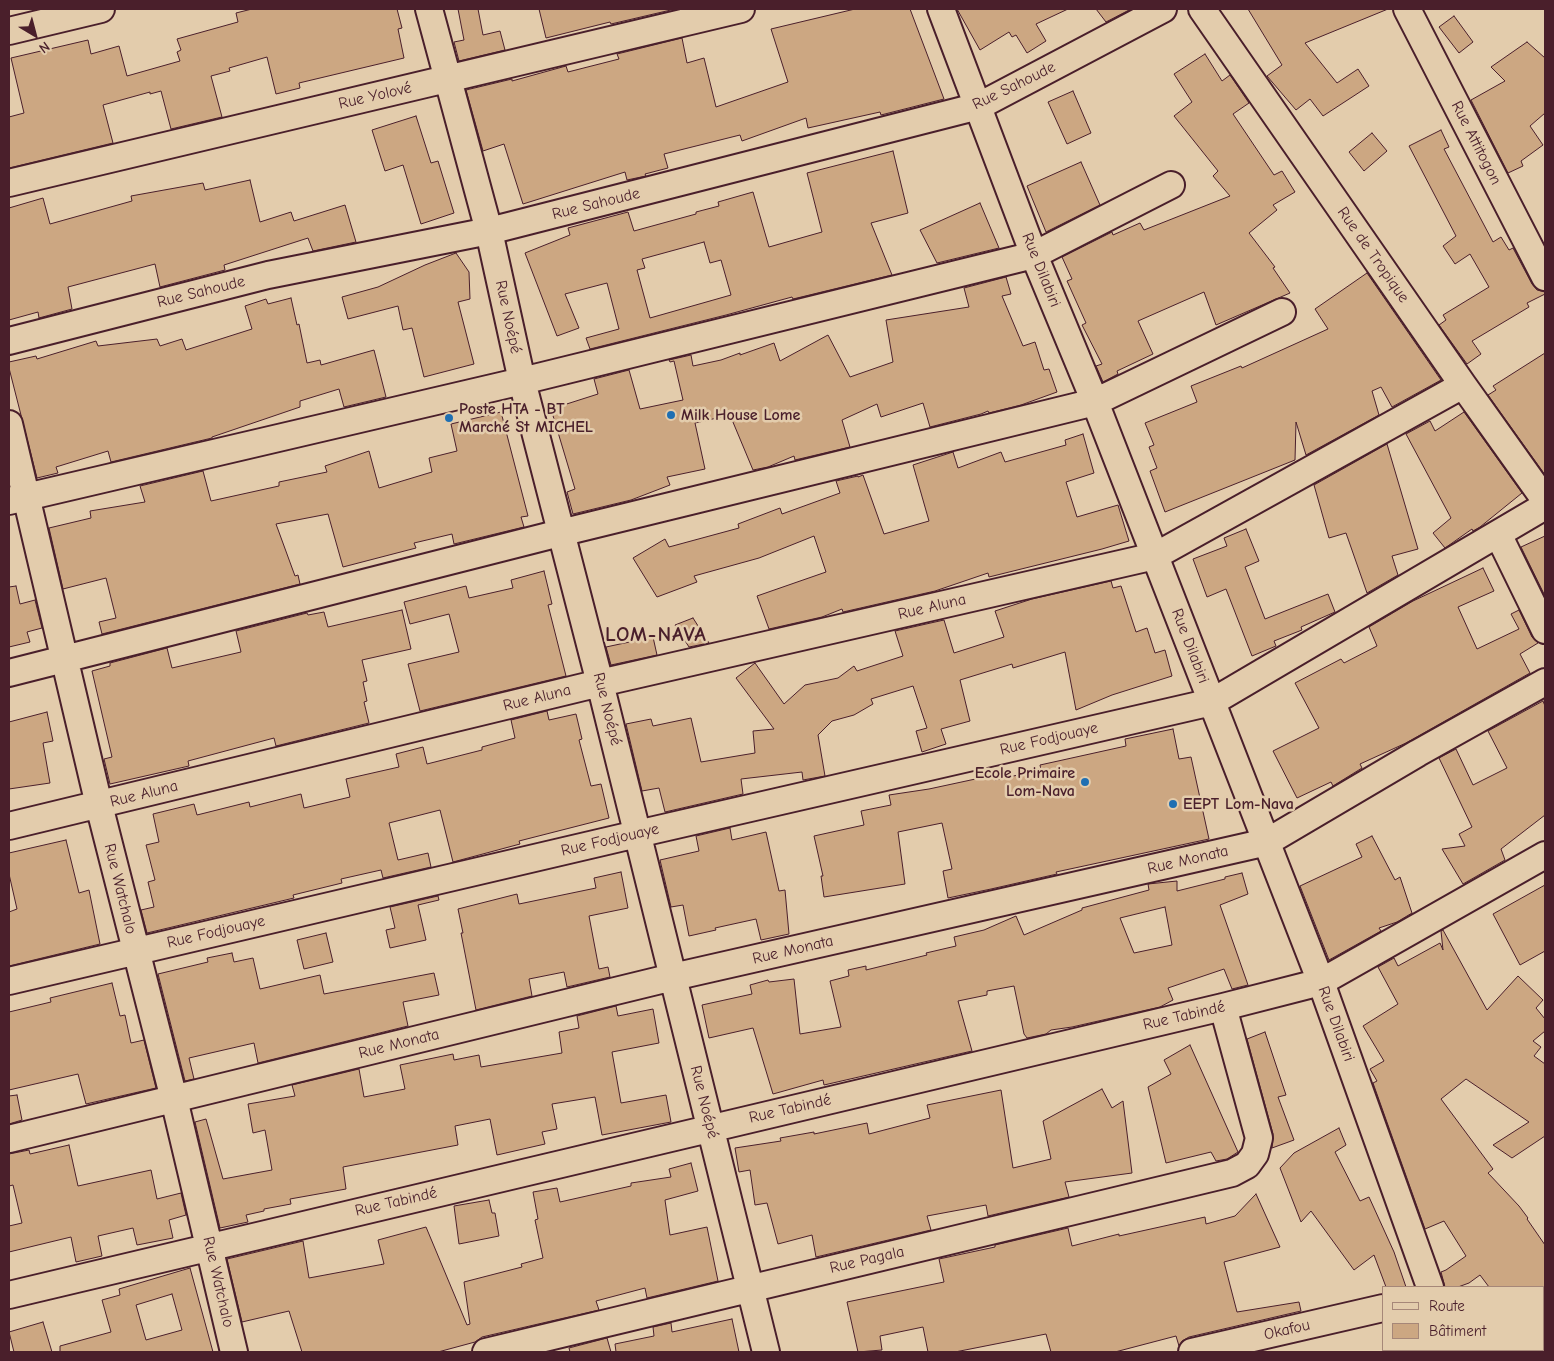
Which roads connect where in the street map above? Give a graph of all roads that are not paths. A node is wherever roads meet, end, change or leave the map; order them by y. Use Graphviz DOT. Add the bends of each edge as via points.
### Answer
graph roads {
  1 [pos="101,9"];
  2 [pos="430,9"];
  3 [pos="741,9"];
  4 [pos="940,9"];
  5 [pos="1163,9"];
  6 [pos="1202,9"];
  7 [pos="1407,9"];
  8 [pos="9,31"];
  9 [pos="448,79"];
  10 [pos="979,106"];
  11 [pos="9,183"];
  12 [pos="1171,185"];
  13 [pos="489,231"];
  14 [pos="1034,255"];
  15 [pos="1545,278"];
  16 [pos="1282,312"];
  17 [pos="9,341"];
  18 [pos="522,381"];
  19 [pos="1463,385"];
  20 [pos="1095,402"];
  21 [pos="9,424"];
  22 [pos="18,499"];
  23 [pos="1545,500"];
  24 [pos="1545,506"];
  25 [pos="560,533"];
  26 [pos="1498,534"];
  27 [pos="1155,556"];
  28 [pos="1545,630"];
  29 [pos="66,659"];
  30 [pos="9,673"];
  31 [pos="1545,682"];
  32 [pos="600,683"];
  33 [pos="1212,702"];
  34 [pos="99,805"];
  35 [pos="9,826"];
  36 [pos="637,834"];
  37 [pos="1267,842"];
  38 [pos="1545,855"];
  39 [pos="136,950"];
  40 [pos="673,977"];
  41 [pos="9,981"];
  42 [pos="1321,982"];
  43 [pos="1223,1007"];
  44 [pos="174,1099"];
  45 [pos="710,1128"];
  46 [pos="9,1140"];
  47 [pos="210,1246"];
  48 [pos="1430,1286"];
  49 [pos="750,1288"];
  50 [pos="9,1295"];
  51 [pos="1382,1308"];
  52 [pos="234,1352"];
  53 [pos="486,1352"];
  54 [pos="766,1352"];
  55 [pos="1192,1352"];
  1 -- 8 [label="street"];
  2 -- 9 [label="street, Rue Noépé"];
  3 -- 9 [label="street, Rue Yolové"];
  4 -- 10 [label="street, Rue Dilabiri"];
  5 -- 10 [label="street, Rue Sahoude"];
  6 -- 19 [label="street, Rue de Tropique"];
  7 -- 15 [label="street, Rue Attitogon"];
  9 -- 11 [label="street, Rue Yolové"];
  9 -- 13 [label="street, Rue Noépé"];
  10 -- 13 [label="street, Rue Sahoude"];
  10 -- 14 [label="street, Rue Dilabiri"];
  12 -- 14 [label="street"];
  13 -- 17 [label="street, Rue Sahoude" via="268,275"];
  13 -- 18 [label="street, Rue Noépé"];
  14 -- 18 [label="street"];
  14 -- 20 [label="street, Rue Dilabiri"];
  16 -- 20 [label="street"];
  18 -- 22 [label="street"];
  18 -- 25 [label="street, Rue Noépé"];
  19 -- 23 [label="street, Rue de Tropique"];
  19 -- 27 [label="street, Rue Aluna"];
  20 -- 25 [label="street"];
  20 -- 27 [label="street, Rue Dilabiri"];
  21 -- 22 [label="street, Rue Watchalo"];
  22 -- 29 [label="street, Rue Watchalo"];
  24 -- 26 [label="street, Rue Fodjouaye"];
  25 -- 29 [label="street"];
  25 -- 32 [label="street, Rue Noépé"];
  26 -- 28 [label="street"];
  26 -- 33 [label="street, Rue Fodjouaye"];
  27 -- 32 [label="street, Rue Aluna"];
  27 -- 33 [label="street, Rue Dilabiri"];
  29 -- 30 [label="street"];
  29 -- 34 [label="street, Rue Watchalo"];
  31 -- 37 [label="street, Rue Monata"];
  32 -- 34 [label="street, Rue Aluna"];
  32 -- 36 [label="street, Rue Noépé"];
  33 -- 36 [label="street, Rue Fodjouaye"];
  33 -- 37 [label="street, Rue Dilabiri"];
  34 -- 35 [label="street, Rue Aluna"];
  34 -- 39 [label="street, Rue Watchalo"];
  36 -- 39 [label="street, Rue Fodjouaye"];
  36 -- 40 [label="street, Rue Noépé"];
  37 -- 40 [label="street, Rue Monata"];
  37 -- 42 [label="street, Rue Dilabiri"];
  38 -- 42 [label="street, Rue Tabindé"];
  39 -- 41 [label="street, Rue Fodjouaye"];
  39 -- 44 [label="street, Rue Watchalo"];
  40 -- 44 [label="street, Rue Monata"];
  40 -- 45 [label="street, Rue Noépé"];
  42 -- 43 [label="street, Rue Tabindé"];
  42 -- 48 [label="street, Rue Dilabiri"];
  43 -- 45 [label="street, Rue Tabindé"];
  43 -- 49 [label="street, Rue Pagala" via="1259,1138 1255,1154 1247,1165 1232,1173"];
  44 -- 46 [label="street, Rue Monata"];
  44 -- 47 [label="street, Rue Watchalo"];
  45 -- 47 [label="street, Rue Tabindé"];
  45 -- 49 [label="street, Rue Noépé"];
  47 -- 50 [label="street, Rue Tabindé"];
  47 -- 52 [label="street, Rue Watchalo"];
  49 -- 53 [label="street, Rue Pagala"];
  49 -- 54 [label="street, Rue Noépé"];
  51 -- 55 [label="street, Okafou"];
}
